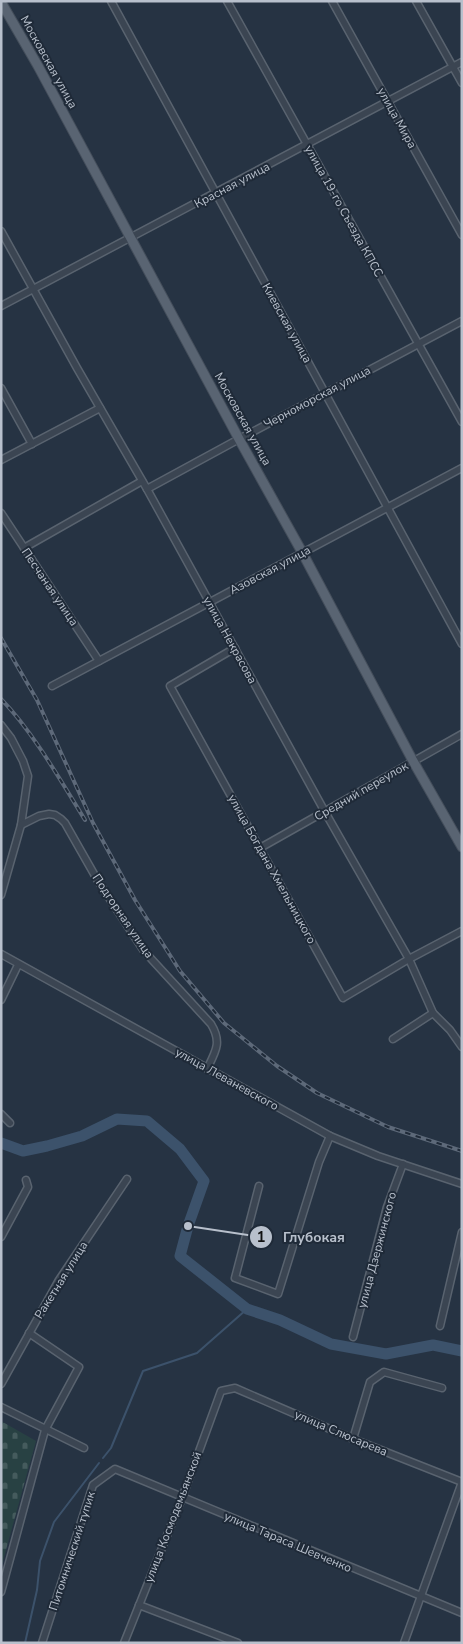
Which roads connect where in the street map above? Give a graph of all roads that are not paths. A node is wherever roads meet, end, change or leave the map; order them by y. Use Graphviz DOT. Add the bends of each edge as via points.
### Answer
graph roads {
  1 [pos="111,1"];
  2 [pos="227,1"];
  3 [pos="332,1"];
  4 [pos="416,1"];
  5 [pos="1,2"];
  6 [pos="462,62"];
  7 [pos="452,67"];
  8 [pos="462,83"];
  9 [pos="388,102"];
  10 [pos="307,145"];
  11 [pos="216,193"];
  12 [pos="1,232"];
  13 [pos="462,234"];
  14 [pos="131,238"];
  15 [pos="34,289"];
  16 [pos="1,306"];
  17 [pos="462,321"];
  18 [pos="418,343"];
  19 [pos="1,388"];
  20 [pos="325,393"];
  21 [pos="100,408"];
  22 [pos="462,422"];
  23 [pos="239,439"];
  24 [pos="32,444"];
  25 [pos="1,460"];
  26 [pos="462,468"];
  27 [pos="142,481"];
  28 [pos="147,489"];
  29 [pos="387,508"];
  30 [pos="1,513"];
  31 [pos="24,548"];
  32 [pos="302,552"];
  33 [pos="209,602"];
  34 [pos="462,644"];
  35 [pos="235,648"];
  36 [pos="99,661"];
  37 [pos="52,686"];
  38 [pos="1,725"];
  39 [pos="462,734"];
  40 [pos="413,761"];
  41 [pos="325,812"];
  42 [pos="21,824"];
  43 [pos="462,847"];
  44 [pos="260,848"];
  45 [pos="1,895"];
  46 [pos="462,931"];
  47 [pos="1,954"];
  48 [pos="409,959"];
  49 [pos="18,964"];
  50 [pos="1,1000"];
  51 [pos="433,1013"];
  52 [pos="393,1039"];
  53 [pos="462,1047"];
  54 [pos="208,1069"];
  55 [pos="1,1114"];
  56 [pos="10,1123"];
  57 [pos="330,1136"];
  58 [pos="403,1164"];
  59 [pos="127,1179"];
  60 [pos="26,1180"];
  61 [pos="462,1184"];
  62 [pos="258,1186"];
  63 [pos="462,1232"];
  64 [pos="1,1237"];
  65 [pos="440,1326"];
  66 [pos="29,1333"];
  67 [pos="353,1337"];
  68 [pos="1,1384"];
  69 [pos="442,1388"];
  70 [pos="221,1391"];
  71 [pos="1,1407"];
  72 [pos="45,1430"];
  73 [pos="353,1439"];
  74 [pos="84,1448"];
  75 [pos="114,1468"];
  76 [pos="462,1482"];
  77 [pos="182,1498"];
  78 [pos="1,1592"];
  79 [pos="420,1597"];
  80 [pos="139,1605"];
  81 [pos="462,1613"];
  82 [pos="42,1643"];
  83 [pos="124,1643"];
  84 [pos="238,1643"];
  85 [pos="404,1643"];
  1 -- 11 [label="street, Киевская улица"];
  2 -- 10 [label="street, улица 19-го Съезда КПСС"];
  3 -- 9 [label="street, улица Мира"];
  4 -- 7 [label="street"];
  5 -- 14 [label="main road, Московская улица"];
  6 -- 7 [label="street, Красная улица"];
  7 -- 8 [label="street"];
  7 -- 9 [label="street, Красная улица"];
  9 -- 10 [label="street, Красная улица"];
  9 -- 13 [label="street, улица Мира"];
  10 -- 11 [label="street, Красная улица"];
  10 -- 18 [label="street, улица 19-го Съезда КПСС"];
  11 -- 14 [label="street, Красная улица"];
  11 -- 20 [label="street, Киевская улица"];
  12 -- 15 [label="street, улица Некрасова"];
  14 -- 15 [label="street, Красная улица"];
  14 -- 23 [label="main road, Московская улица"];
  15 -- 16 [label="street, Красная улица"];
  15 -- 21 [label="street, улица Некрасова"];
  17 -- 18 [label="street, Черноморская улица"];
  18 -- 20 [label="street, Черноморская улица"];
  18 -- 22 [label="street, улица 19-го Съезда КПСС"];
  19 -- 24 [label="street"];
  20 -- 23 [label="street, Черноморская улица"];
  20 -- 29 [label="street, Киевская улица"];
  21 -- 24 [label="street"];
  21 -- 27 [label="street, улица Некрасова"];
  23 -- 28 [label="street, Черноморская улица"];
  23 -- 32 [label="main road, Московская улица"];
  24 -- 25 [label="street"];
  26 -- 29 [label="street, Азовская улица"];
  27 -- 28 [label="street, улица Некрасова"];
  27 -- 31 [label="street"];
  28 -- 33 [label="street, улица Некрасова"];
  29 -- 32 [label="street, Азовская улица"];
  29 -- 34 [label="street, Киевская улица"];
  30 -- 31 [label="street, Песчаная улица"];
  31 -- 36 [label="street, Песчаная улица"];
  32 -- 33 [label="street, Азовская улица"];
  32 -- 40 [label="main road, Московская улица"];
  33 -- 35 [label="street, улица Некрасова"];
  33 -- 36 [label="street, Азовская улица"];
  35 -- 41 [label="street, улица Некрасова"];
  35 -- 44 [label="street, улица Богдана Хмельницкого" via="170,686"];
  36 -- 37 [label="street, Азовская улица"];
  38 -- 42 [label="street" via="11,738 28,776"];
  39 -- 40 [label="street, Средний переулок"];
  40 -- 41 [label="street, Средний переулок"];
  40 -- 43 [label="main road, Московская улица"];
  41 -- 44 [label="street, Средний переулок"];
  41 -- 48 [label="street, улица Некрасова"];
  42 -- 45 [label="street"];
  42 -- 54 [label="street, Подгорная улица" via="49,814 65,823 144,951 216,1032 218,1044"];
  44 -- 48 [label="street, улица Богдана Хмельницкого" via="343,998"];
  46 -- 48 [label="street, улица Богдана Хмельницкого"];
  47 -- 49 [label="street, улица Леваневского"];
  48 -- 51 [label="street, улица Некрасова"];
  49 -- 50 [label="street"];
  49 -- 54 [label="street, улица Леваневского"];
  51 -- 52 [label="street"];
  51 -- 53 [label="street, улица Некрасова"];
  54 -- 57 [label="street, улица Леваневского"];
  55 -- 56 [label="street"];
  57 -- 58 [label="street, улица Леваневского"];
  57 -- 62 [label="street" via="278,1294 235,1278"];
  58 -- 61 [label="street, улица Леваневского"];
  58 -- 67 [label="street, улица Дзержинского" via="387,1207"];
  59 -- 66 [label="street, Ракетная улица" via="59,1280"];
  60 -- 64 [label="street" via="28,1187"];
  63 -- 65 [label="street"];
  66 -- 68 [label="street, Ракетная улица"];
  66 -- 72 [label="street" via="79,1367"];
  69 -- 73 [label="street" via="384,1372 370,1382"];
  70 -- 73 [label="street, улица Слюсарева" via="235,1388"];
  70 -- 77 [label="street, улица Космодемьянской"];
  71 -- 72 [label="street"];
  72 -- 74 [label="street"];
  72 -- 78 [label="street"];
  73 -- 76 [label="street, улица Слюсарева"];
  75 -- 77 [label="street, улица Тараса Шевченко"];
  75 -- 82 [label="street, Питомнический тупик" via="93,1485"];
  76 -- 79 [label="street"];
  77 -- 79 [label="street, улица Тараса Шевченко"];
  77 -- 80 [label="street, улица Космодемьянской"];
  79 -- 81 [label="street, улица Тараса Шевченко"];
  79 -- 85 [label="street"];
  80 -- 83 [label="street, улица Космодемьянской"];
  80 -- 84 [label="street"];
}
